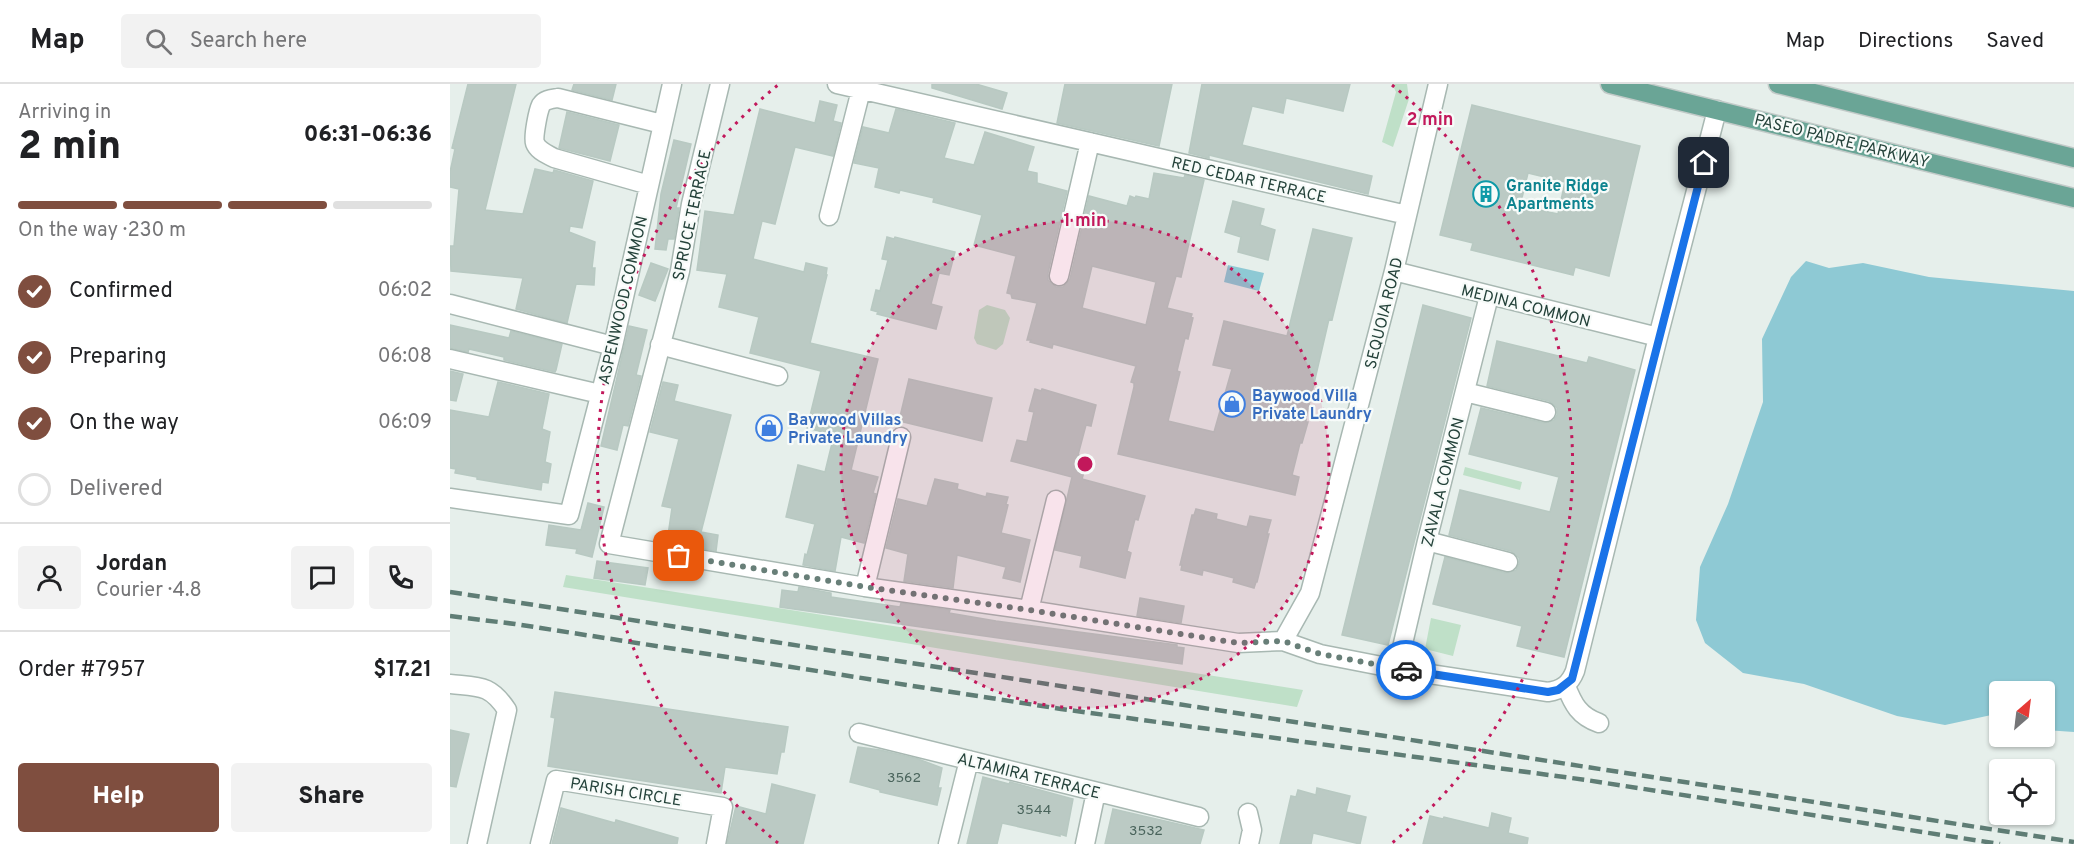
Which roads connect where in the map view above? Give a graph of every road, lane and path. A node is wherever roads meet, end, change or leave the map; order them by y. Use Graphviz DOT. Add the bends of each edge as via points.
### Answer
graph roads {
  1 [pos="672,84"];
  2 [pos="720,84"];
  3 [pos="837,84"];
  4 [pos="1438,84"];
  5 [pos="1610,84"];
  6 [pos="1778,84"];
  7 [pos="861,90"];
  8 [pos="1717,110"];
  9 [pos="662,124"];
  10 [pos="1090,142"];
  11 [pos="2074,158"];
  12 [pos="649,185"];
  13 [pos="2074,198"];
  14 [pos="1407,215"];
  15 [pos="829,216"];
  16 [pos="1395,272"];
  17 [pos="1059,276"];
  18 [pos="1489,296"];
  19 [pos="450,304"];
  20 [pos="1658,337"];
  21 [pos="660,345"];
  22 [pos="613,346"];
  23 [pos="450,359"];
  24 [pos="778,376"];
  25 [pos="1465,392"];
  26 [pos="600,394"];
  27 [pos="1546,412"];
  28 [pos="901,437"];
  29 [pos="450,498"];
  30 [pos="1056,500"];
  31 [pos="1427,541"];
  32 [pos="1508,562"];
  33 [pos="866,587"];
  34 [pos="1029,610"];
  35 [pos="1283,641"];
  36 [pos="1397,669"];
  37 [pos="450,684"];
  38 [pos="1566,686"];
  39 [pos="1599,723"];
  40 [pos="859,734"];
  41 [pos="969,760"];
  42 [pos="1096,792"];
  43 [pos="1248,813"];
  44 [pos="1199,817"];
  45 [pos="477,844"];
  46 [pos="540,844"];
  47 [pos="716,844"];
  48 [pos="948,844"];
  49 [pos="1085,844"];
  50 [pos="1249,844"];
  1 -- 9 [label="street, ASPENWOOD COMMON"];
  2 -- 21 [label="street, SPRUCE TERRACE"];
  3 -- 7 [label="street, RED CEDAR TERRACE"];
  4 -- 14 [label="street, SEQUOIA ROAD"];
  5 -- 8 [label="main road, PASEO PADRE PARKWAY"];
  6 -- 11 [label="main road"];
  7 -- 10 [label="street, RED CEDAR TERRACE"];
  7 -- 15 [label="street"];
  8 -- 13 [label="main road, PASEO PADRE PARKWAY"];
  8 -- 20 [label="street"];
  9 -- 12 [label="street, ASPENWOOD COMMON"];
  9 -- 12 [label="street" via="558,98 541,104 536,125 534,142 541,152"];
  10 -- 14 [label="street, RED CEDAR TERRACE"];
  10 -- 17 [label="street"];
  12 -- 22 [label="street, ASPENWOOD COMMON"];
  14 -- 16 [label="street, SEQUOIA ROAD"];
  16 -- 18 [label="street, MEDINA COMMON"];
  16 -- 35 [label="street, SEQUOIA ROAD" via="1310,593"];
  18 -- 20 [label="street, MEDINA COMMON"];
  18 -- 25 [label="street, ZAVALA COMMON"];
  19 -- 22 [label="street"];
  20 -- 38 [label="street" via="1575,671"];
  21 -- 24 [label="street"];
  21 -- 33 [label="street, SPRUCE TERRACE" via="609,544"];
  22 -- 26 [label="street, ASPENWOOD COMMON"];
  23 -- 26 [label="street"];
  25 -- 27 [label="street"];
  25 -- 31 [label="street, ZAVALA COMMON"];
  26 -- 29 [label="street, ASPENWOOD COMMON" via="569,515"];
  28 -- 33 [label="street"];
  30 -- 34 [label="street"];
  31 -- 32 [label="street"];
  31 -- 36 [label="street, ZAVALA COMMON"];
  33 -- 34 [label="street"];
  34 -- 35 [label="street" via="1238,643"];
  35 -- 36 [label="street" via="1320,654"];
  36 -- 38 [label="street" via="1548,692"];
  37 -- 45 [label="street" via="483,688 497,696 507,710"];
  38 -- 39 [label="street" via="1579,712"];
  40 -- 41 [label="street, ALTAMIRA TERRACE"];
  41 -- 42 [label="street, ALTAMIRA TERRACE"];
  41 -- 48 [label="street"];
  42 -- 44 [label="street, ALTAMIRA TERRACE"];
  42 -- 49 [label="street"];
  43 -- 50 [label="street" via="1252,830"];
  46 -- 47 [label="street, PARISH CIRCLE" via="556,780 723,807"];
}
